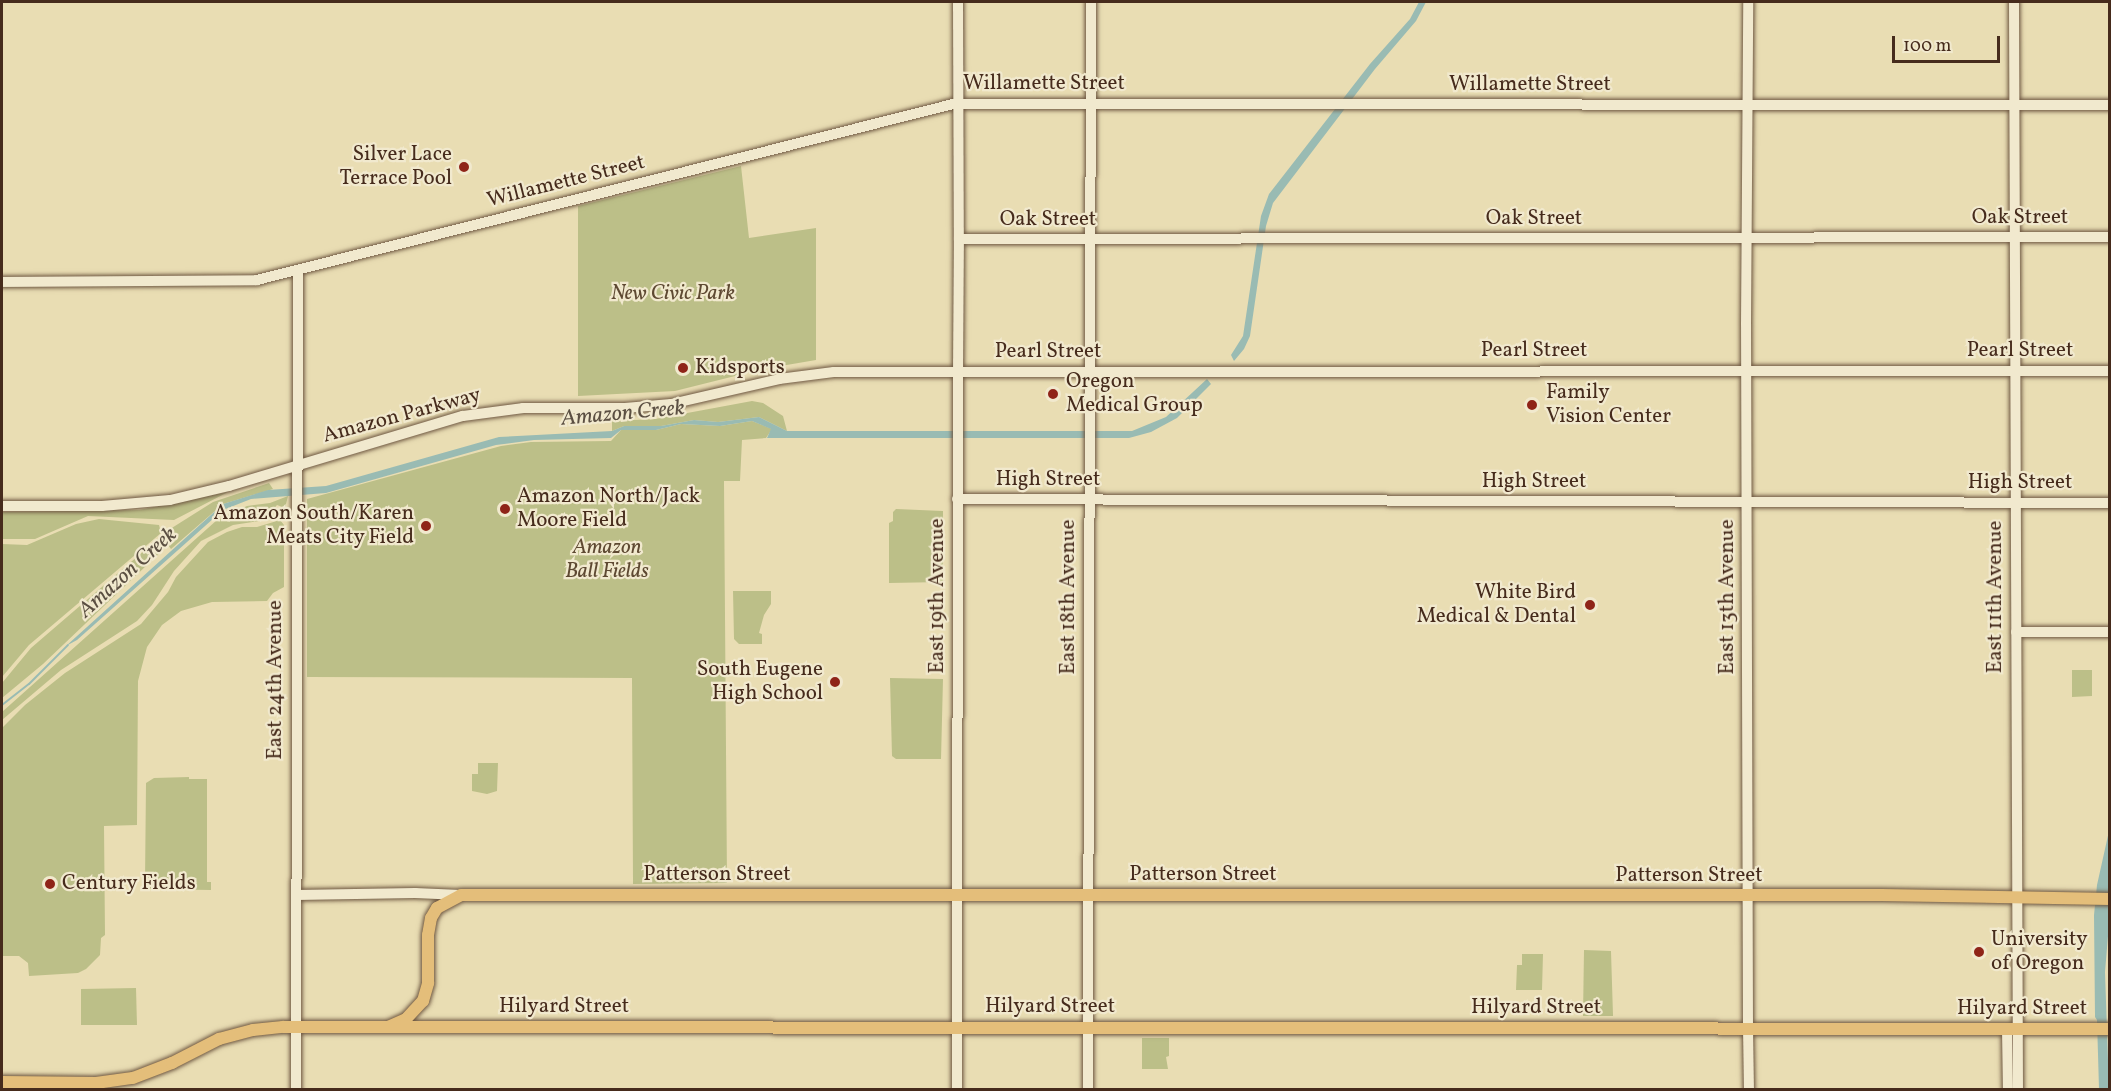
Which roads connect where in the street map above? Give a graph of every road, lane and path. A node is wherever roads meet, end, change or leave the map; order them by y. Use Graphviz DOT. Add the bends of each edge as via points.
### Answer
graph roads {
  1 [pos="958,2"];
  2 [pos="1091,2"];
  3 [pos="1748,2"];
  4 [pos="2014,2"];
  5 [pos="960,102"];
  6 [pos="1091,104"];
  7 [pos="1748,105"];
  8 [pos="2014,105"];
  9 [pos="2109,105"];
  10 [pos="2014,237"];
  11 [pos="2109,237"];
  12 [pos="1748,238"];
  13 [pos="959,239"];
  14 [pos="1090,239"];
  15 [pos="298,270"];
  16 [pos="2,282"];
  17 [pos="1746,370"];
  18 [pos="2015,370"];
  19 [pos="2109,370"];
  20 [pos="958,372"];
  21 [pos="1090,372"];
  22 [pos="297,465"];
  23 [pos="957,500"];
  24 [pos="1089,500"];
  25 [pos="1748,503"];
  26 [pos="2015,503"];
  27 [pos="2109,503"];
  28 [pos="2,506"];
  29 [pos="2016,632"];
  30 [pos="2109,632"];
  31 [pos="956,894"];
  32 [pos="1088,894"];
  33 [pos="296,895"];
  34 [pos="460,895"];
  35 [pos="1748,896"];
  36 [pos="2016,896"];
  37 [pos="2109,899"];
  38 [pos="428,983"];
  39 [pos="296,1027"];
  40 [pos="387,1027"];
  41 [pos="957,1027"];
  42 [pos="1088,1027"];
  43 [pos="427,1028"];
  44 [pos="1748,1028"];
  45 [pos="2012,1029"];
  46 [pos="2109,1029"];
  47 [pos="2,1082"];
  48 [pos="296,1089"];
  49 [pos="957,1089"];
  50 [pos="1088,1089"];
  51 [pos="1749,1089"];
  52 [pos="2008,1089"];
  53 [pos="2018,1089"];
  1 -- 5 [label="main road, East 19th Avenue"];
  2 -- 6 [label="main road, East 18th Avenue"];
  3 -- 7 [label="main road, East 13th Avenue"];
  4 -- 8 [label="main road, East 11th Avenue"];
  5 -- 6 [label="main road, Willamette Street"];
  5 -- 13 [label="main road, East 19th Avenue"];
  5 -- 15 [label="main road, Willamette Street"];
  6 -- 7 [label="main road, Willamette Street"];
  6 -- 14 [label="main road, East 18th Avenue"];
  7 -- 8 [label="main road, Willamette Street"];
  7 -- 12 [label="main road, East 13th Avenue"];
  8 -- 9 [label="main road, Willamette Street"];
  8 -- 10 [label="main road, East 11th Avenue"];
  10 -- 11 [label="main road, Oak Street"];
  10 -- 12 [label="main road, Oak Street"];
  10 -- 18 [label="main road, East 11th Avenue"];
  12 -- 14 [label="main road, Oak Street"];
  12 -- 17 [label="main road, East 13th Avenue"];
  13 -- 14 [label="main road, Oak Street"];
  13 -- 20 [label="main road, East 19th Avenue"];
  14 -- 21 [label="main road, East 18th Avenue"];
  15 -- 16 [label="main road, Willamette Street" via="251,281"];
  15 -- 22 [label="main road, East 24th Avenue"];
  17 -- 18 [label="main road, Pearl Street"];
  17 -- 21 [label="main road, Pearl Street"];
  17 -- 25 [label="main road, East 13th Avenue"];
  18 -- 19 [label="main road, Pearl Street"];
  18 -- 26 [label="main road, East 11th Avenue"];
  20 -- 21 [label="main road, Pearl Street"];
  20 -- 22 [label="main road, Amazon Parkway" via="834,372 779,379 671,404 490,412 436,423"];
  20 -- 23 [label="main road, East 19th Avenue"];
  21 -- 24 [label="main road, East 18th Avenue"];
  22 -- 28 [label="main road, Amazon Parkway" via="170,500 102,506"];
  22 -- 33 [label="main road, East 24th Avenue"];
  23 -- 24 [label="main road, High Street"];
  23 -- 31 [label="main road, East 19th Avenue"];
  24 -- 25 [label="main road, High Street"];
  24 -- 32 [label="main road, East 18th Avenue"];
  25 -- 26 [label="main road, High Street"];
  25 -- 35 [label="main road, East 13th Avenue"];
  26 -- 27 [label="main road, High Street"];
  26 -- 29 [label="main road, East 11th Avenue"];
  29 -- 30 [label="main road"];
  29 -- 36 [label="main road, East 11th Avenue"];
  31 -- 32 [label="main road, Patterson Street"];
  31 -- 34 [label="main road, Patterson Street"];
  31 -- 41 [label="main road, East 19th Avenue"];
  32 -- 35 [label="main road, Patterson Street"];
  32 -- 42 [label="main road, East 18th Avenue"];
  33 -- 34 [label="main road, Patterson Street"];
  33 -- 39 [label="main road, East 24th Avenue"];
  34 -- 38 [label="main road" via="447,901 431,918"];
  35 -- 36 [label="main road, Patterson Street"];
  35 -- 44 [label="main road, East 13th Avenue"];
  36 -- 37 [label="main road, Patterson Street"];
  36 -- 45 [label="main road, East 11th Avenue"];
  38 -- 40 [label="main road" via="419,1008"];
  38 -- 43 [label="main road"];
  39 -- 40 [label="main road, Hilyard Street"];
  39 -- 47 [label="main road, Hilyard Street" via="219,1038 133,1078 96,1083"];
  39 -- 48 [label="main road, East 24th Avenue"];
  40 -- 43 [label="main road, Hilyard Street"];
  41 -- 42 [label="main road, Hilyard Street"];
  41 -- 43 [label="main road, Hilyard Street"];
  41 -- 49 [label="main road, East 19th Avenue"];
  42 -- 44 [label="main road, Hilyard Street"];
  42 -- 50 [label="main road, East 18th Avenue"];
  44 -- 45 [label="main road, Hilyard Street"];
  44 -- 51 [label="main road, East 13th Avenue"];
  45 -- 46 [label="main road, Hilyard Street"];
  45 -- 52 [label="main road, East 11th Avenue"];
  45 -- 53 [label="main road, East 11th Avenue"];
}
